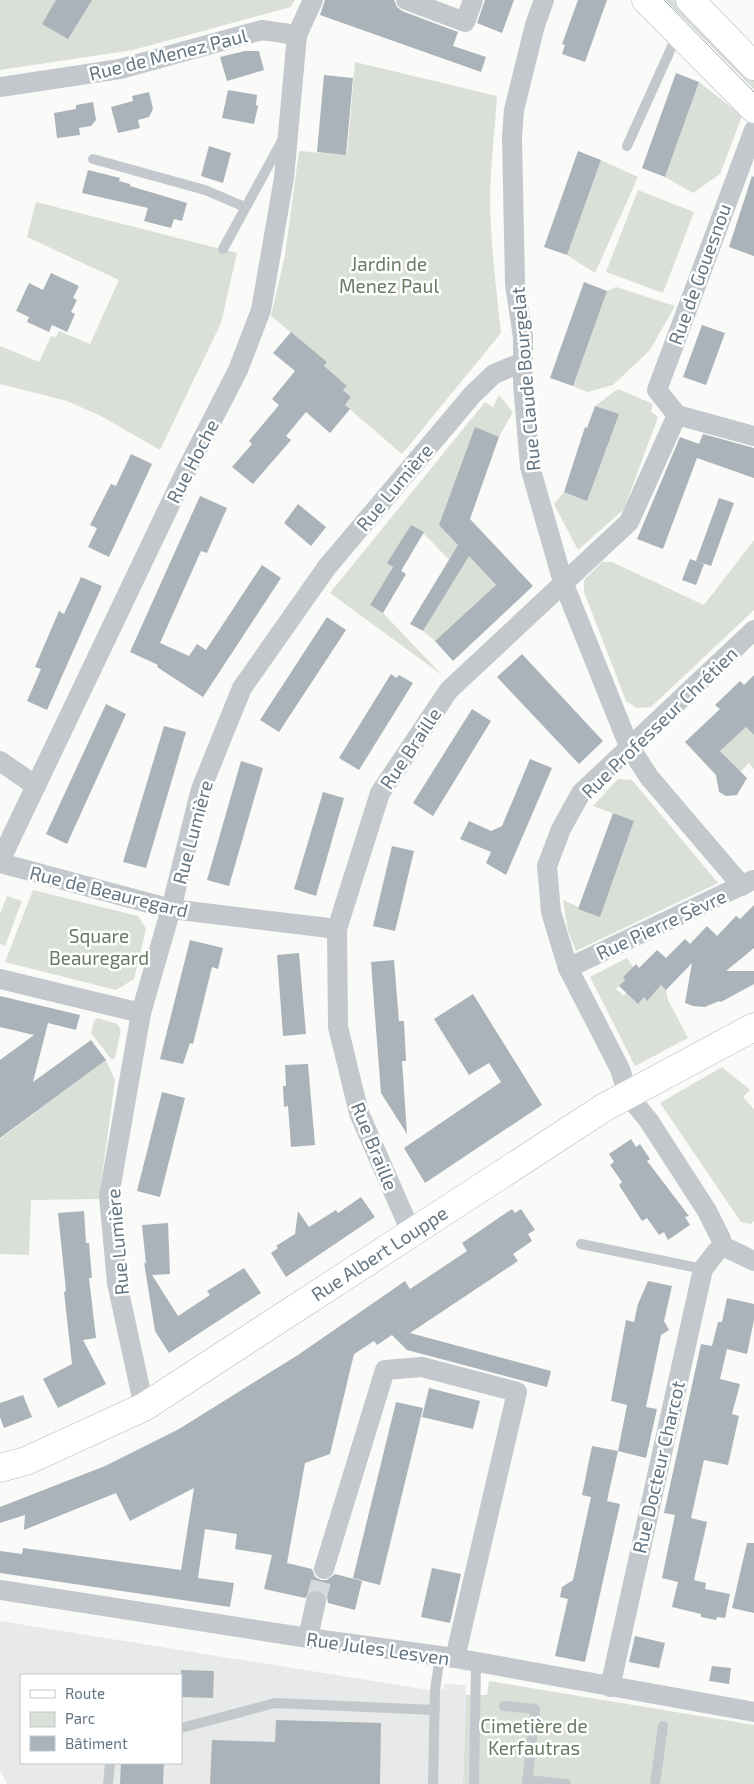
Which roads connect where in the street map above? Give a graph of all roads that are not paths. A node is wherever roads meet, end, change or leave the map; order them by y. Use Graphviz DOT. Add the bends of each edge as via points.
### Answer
graph roads {
  1 [pos="313,0"];
  2 [pos="406,0"];
  3 [pos="473,0"];
  4 [pos="544,0"];
  5 [pos="646,0"];
  6 [pos="690,0"];
  7 [pos="678,32"];
  8 [pos="297,35"];
  9 [pos="754,66"];
  10 [pos="0,87"];
  11 [pos="754,109"];
  12 [pos="290,127"];
  13 [pos="754,130"];
  14 [pos="627,146"];
  15 [pos="93,159"];
  16 [pos="245,207"];
  17 [pos="223,249"];
  18 [pos="523,362"];
  19 [pos="677,415"];
  20 [pos="752,430"];
  21 [pos="563,582"];
  22 [pos="754,630"];
  23 [pos="629,746"];
  24 [pos="0,761"];
  25 [pos="36,786"];
  26 [pos="0,862"];
  27 [pos="748,883"];
  28 [pos="172,909"];
  29 [pos="337,930"];
  30 [pos="568,968"];
  31 [pos="0,979"];
  32 [pos="141,1013"];
  33 [pos="754,1027"];
  34 [pos="628,1095"];
  35 [pos="411,1232"];
  36 [pos="581,1244"];
  37 [pos="722,1246"];
  38 [pos="754,1261"];
  39 [pos="703,1269"];
  40 [pos="144,1407"];
  41 [pos="0,1468"];
  42 [pos="324,1569"];
  43 [pos="0,1590"];
  44 [pos="316,1601"];
  45 [pos="308,1638"];
  46 [pos="448,1657"];
  47 [pos="476,1664"];
  48 [pos="610,1687"];
  49 [pos="504,1706"];
  50 [pos="435,1710"];
  51 [pos="754,1712"];
  52 [pos="663,1726"];
  53 [pos="182,1728"];
  54 [pos="110,1764"];
  55 [pos="527,1782"];
  56 [pos="108,1784"];
  57 [pos="433,1784"];
  58 [pos="474,1784"];
  59 [pos="566,1784"];
  60 [pos="655,1784"];
  1 -- 8 [label="street"];
  2 -- 3 [label="street" via="465,22"];
  4 -- 18 [label="street, Rue Claude Bourgelat" via="514,110 512,137 516,284"];
  5 -- 7 [label="main road"];
  6 -- 9 [label="main road"];
  7 -- 11 [label="main road"];
  7 -- 14 [label="lane"];
  8 -- 10 [label="street, Rue de Menez Paul" via="262,30 120,69"];
  8 -- 12 [label="street, Rue Hoche"];
  12 -- 16 [label="lane"];
  12 -- 25 [label="street, Rue Hoche" via="261,310 238,370 187,469"];
  13 -- 19 [label="street, Rue de Gouesnou" via="657,390"];
  15 -- 16 [label="lane" via="205,190"];
  16 -- 17 [label="lane"];
  18 -- 21 [label="street, Rue Claude Bourgelat" via="530,467"];
  18 -- 28 [label="street, Rue Lumière" via="494,374 473,394 327,567 242,688 201,789"];
  19 -- 20 [label="street"];
  19 -- 21 [label="street, Rue Braille" via="629,522"];
  21 -- 23 [label="street, Rue Claude Bourgelat"];
  21 -- 29 [label="street, Rue Braille" via="449,690 380,793"];
  22 -- 23 [label="street, Rue Professeur Chrétien"];
  23 -- 27 [label="street, Rue Claude Bourgelat" via="649,777"];
  23 -- 30 [label="street, Rue Professeur Chrétien" via="581,793 561,829 547,866 551,912"];
  24 -- 25 [label="street"];
  25 -- 26 [label="street, Rue Hoche"];
  26 -- 28 [label="street, Rue de Beauregard"];
  27 -- 30 [label="street, Rue Pierre Sèvre"];
  28 -- 29 [label="street, Rue de Beauregard"];
  28 -- 32 [label="street, Rue Lumière"];
  29 -- 35 [label="street, Rue Braille" via="338,1028 356,1104"];
  30 -- 34 [label="street, Rue Professeur Chrétien" via="620,1070"];
  31 -- 32 [label="street"];
  32 -- 40 [label="street, Rue Lumière" via="109,1196 117,1283"];
  33 -- 34 [label="main road, Rue Albert Louppe"];
  34 -- 35 [label="main road, Rue Albert Louppe"];
  34 -- 37 [label="street" via="649,1121 707,1211"];
  35 -- 40 [label="main road, Rue Albert Louppe"];
  36 -- 39 [label="lane"];
  37 -- 38 [label="street"];
  37 -- 39 [label="street, Rue Docteur Charcot"];
  39 -- 48 [label="street, Rue Docteur Charcot"];
  40 -- 41 [label="main road, Rue Albert Louppe" via="26,1461"];
  42 -- 46 [label="street" via="385,1370 422,1367 517,1392"];
  43 -- 45 [label="street, Rue Jules Lesven"];
  44 -- 45 [label="street"];
  45 -- 46 [label="street, Rue Jules Lesven"];
  46 -- 47 [label="street, Rue Jules Lesven"];
  46 -- 50 [label="lane"];
  47 -- 48 [label="street, Rue Jules Lesven"];
  47 -- 58 [label="lane"];
  48 -- 51 [label="street, Rue Jules Lesven"];
  49 -- 55 [label="lane" via="535,1709"];
  50 -- 53 [label="lane" via="275,1703"];
  50 -- 57 [label="lane"];
  52 -- 60 [label="lane"];
  54 -- 56 [label="lane"];
  55 -- 59 [label="lane"];
}
